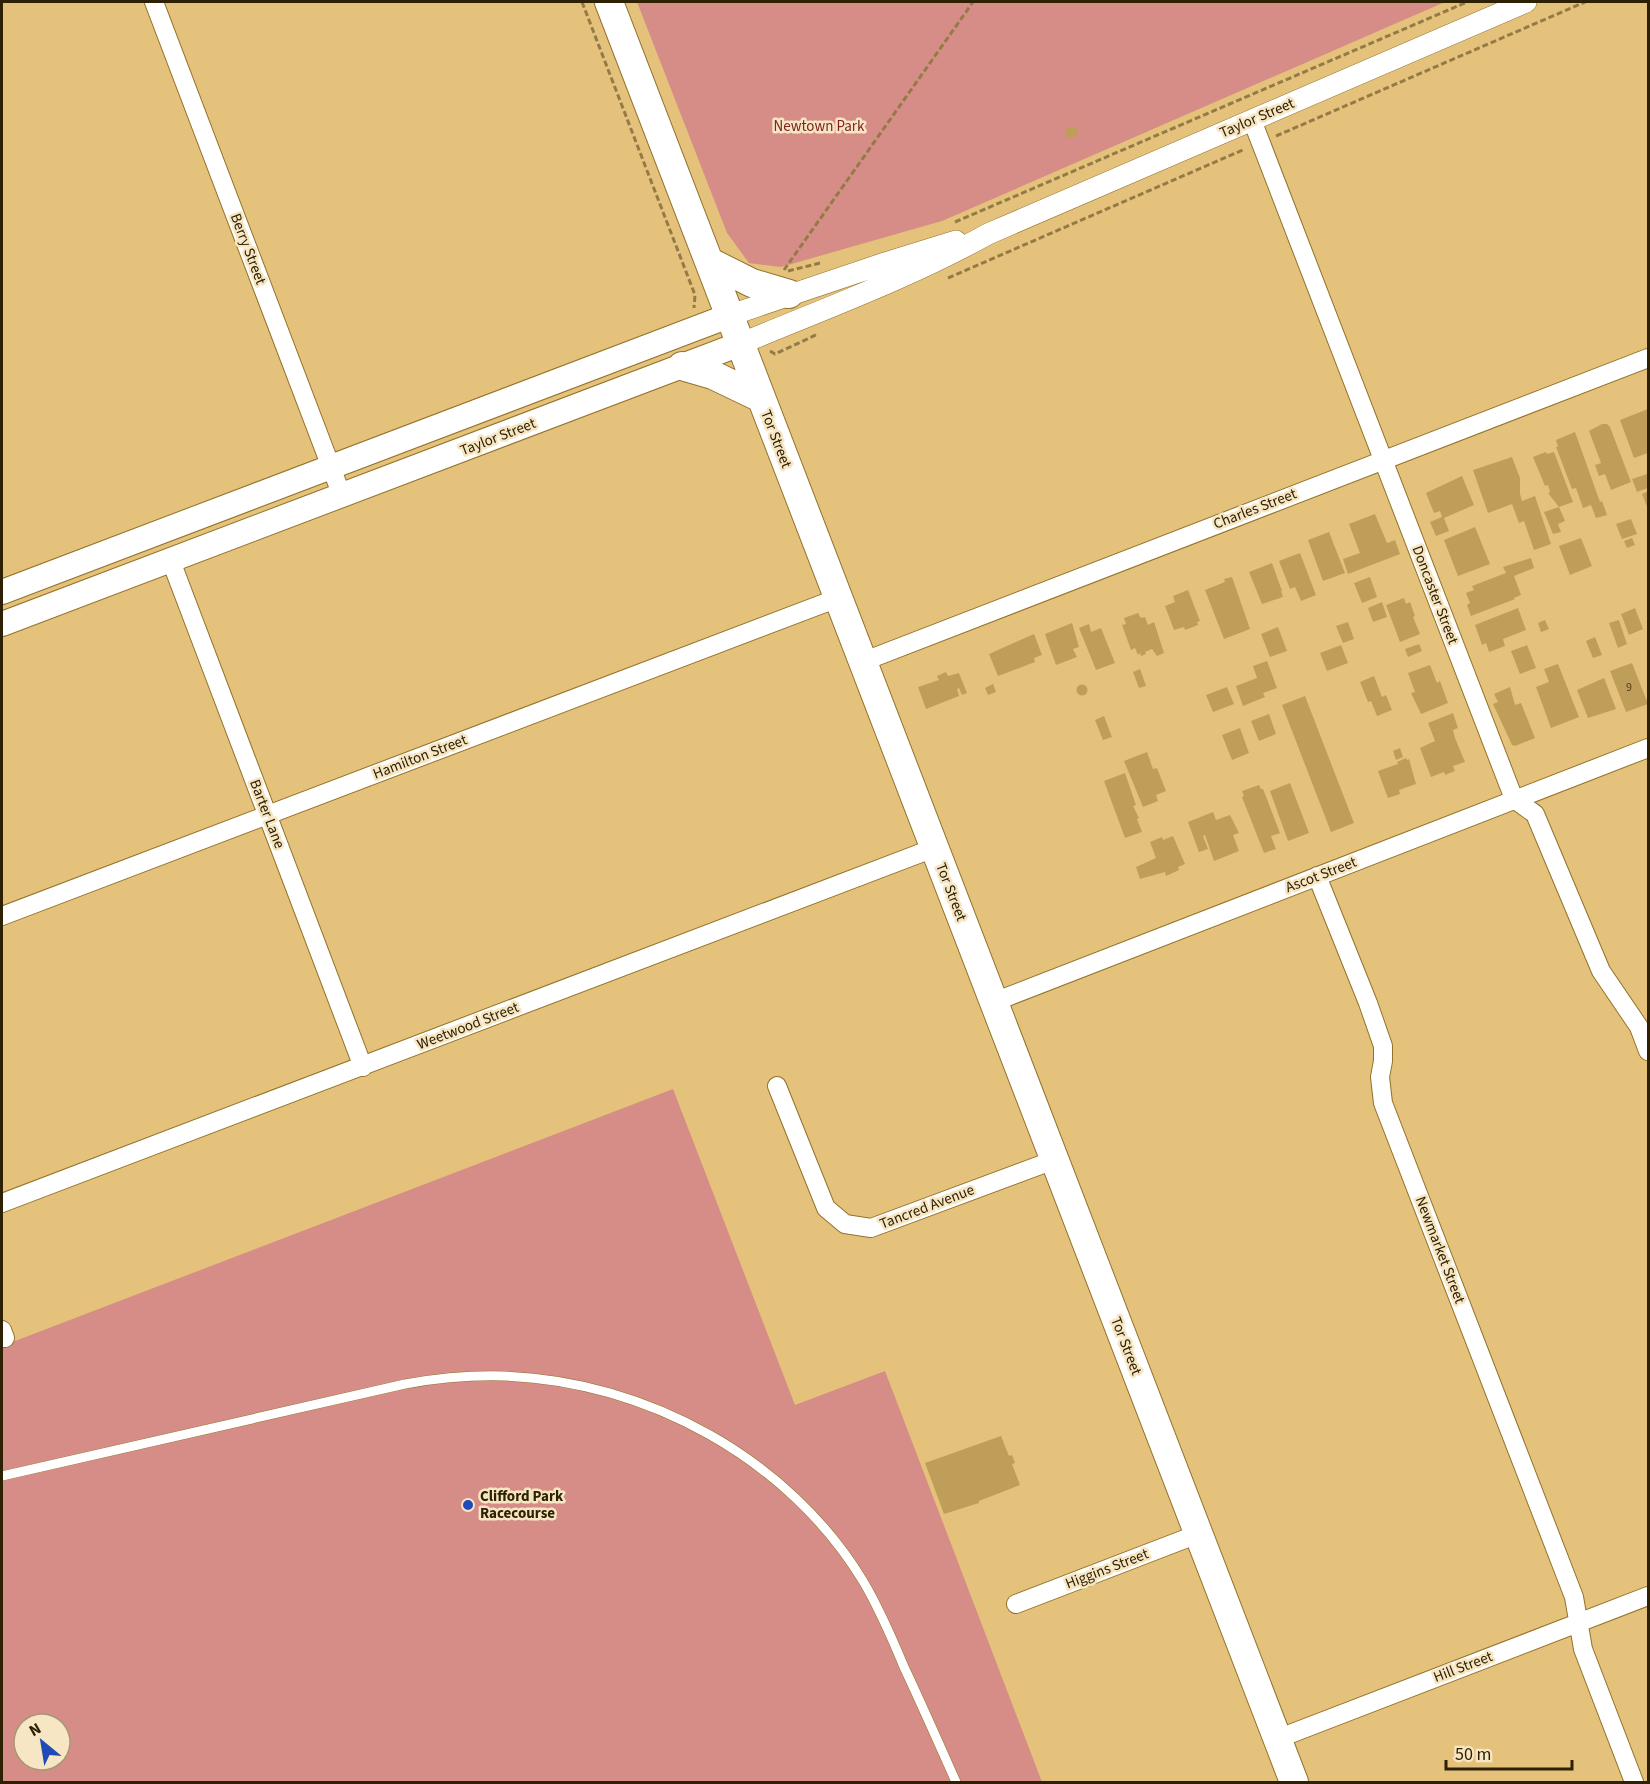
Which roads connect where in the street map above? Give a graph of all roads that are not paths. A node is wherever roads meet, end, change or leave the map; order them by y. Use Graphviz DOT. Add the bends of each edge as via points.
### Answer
graph roads {
  1 [pos="154,2"];
  2 [pos="609,2"];
  3 [pos="1526,2"];
  4 [pos="1252,120"];
  5 [pos="988,234"];
  6 [pos="710,262"];
  7 [pos="789,294"];
  8 [pos="730,315"];
  9 [pos="740,344"];
  10 [pos="1648,358"];
  11 [pos="681,366"];
  12 [pos="760,398"];
  13 [pos="1383,460"];
  14 [pos="331,467"];
  15 [pos="342,496"];
  16 [pos="171,561"];
  17 [pos="2,592"];
  18 [pos="838,598"];
  19 [pos="2,624"];
  20 [pos="862,662"];
  21 [pos="1648,748"];
  22 [pos="1514,799"];
  23 [pos="267,814"];
  24 [pos="934,848"];
  25 [pos="1317,876"];
  26 [pos="2,916"];
  27 [pos="994,1002"];
  28 [pos="1648,1051"];
  29 [pos="363,1067"];
  30 [pos="777,1086"];
  31 [pos="1054,1160"];
  32 [pos="2,1203"];
  33 [pos="2,1476"];
  34 [pos="1198,1534"];
  35 [pos="1648,1596"];
  36 [pos="1016,1604"];
  37 [pos="1579,1622"];
  38 [pos="1277,1739"];
  39 [pos="1290,1781"];
  40 [pos="956,1782"];
  41 [pos="1635,1782"];
  1 -- 14 [label="street, Berry Street"];
  2 -- 6 [label="highway, Tor Street"];
  3 -- 4 [label="street, Taylor Street"];
  4 -- 5 [label="street, Taylor Street"];
  4 -- 13 [label="street, Doncaster Street"];
  5 -- 7 [label="street, Taylor Street" via="939,245"];
  5 -- 9 [label="street, Taylor Street" via="945,258"];
  6 -- 7 [label="highway" via="752,283"];
  6 -- 8 [label="highway, Tor Street"];
  7 -- 8 [label="street, Taylor Street"];
  8 -- 9 [label="highway, Tor Street"];
  8 -- 14 [label="main road, Taylor Street"];
  9 -- 11 [label="main road, Taylor Street"];
  9 -- 12 [label="highway, Tor Street"];
  10 -- 13 [label="street, Charles Street"];
  11 -- 12 [label="highway" via="712,375"];
  11 -- 15 [label="main road, Taylor Street"];
  12 -- 18 [label="highway, Tor Street"];
  13 -- 20 [label="street, Charles Street"];
  13 -- 22 [label="street, Doncaster Street"];
  14 -- 15 [label="street, Berry Street"];
  14 -- 17 [label="main road, Taylor Street"];
  15 -- 16 [label="main road, Taylor Street"];
  16 -- 19 [label="main road, Taylor Street"];
  16 -- 23 [label="street, Barter Lane"];
  18 -- 20 [label="highway, Tor Street"];
  18 -- 23 [label="street, Hamilton Street"];
  20 -- 24 [label="highway, Tor Street"];
  21 -- 22 [label="street, Ascot Street"];
  22 -- 25 [label="street, Ascot Street"];
  22 -- 28 [label="street, Doncaster Street" via="1535,814 1601,971 1639,1027"];
  23 -- 26 [label="street, Hamilton Street"];
  23 -- 29 [label="street, Barter Lane"];
  24 -- 27 [label="highway, Tor Street"];
  24 -- 29 [label="street, Weetwood Street"];
  25 -- 27 [label="street, Ascot Street"];
  25 -- 37 [label="street, Newmarket Street" via="1383,1046 1383,1102 1574,1597"];
  27 -- 31 [label="highway, Tor Street"];
  29 -- 32 [label="street, Weetwood Street"];
  30 -- 31 [label="street, Tancred Avenue" via="826,1208 845,1224 871,1228"];
  31 -- 34 [label="highway, Tor Street"];
  33 -- 40 [label="lane" via="437,1378 536,1378 619,1396 681,1420 744,1456 800,1502 822,1526 863,1581 881,1614"];
  34 -- 36 [label="street, Higgins Street"];
  34 -- 38 [label="highway, Tor Street"];
  35 -- 37 [label="street, Hill Street"];
  37 -- 38 [label="street, Hill Street"];
  37 -- 41 [label="street, Newmarket Street" via="1584,1649"];
  38 -- 39 [label="highway, Tor Street"];
}
